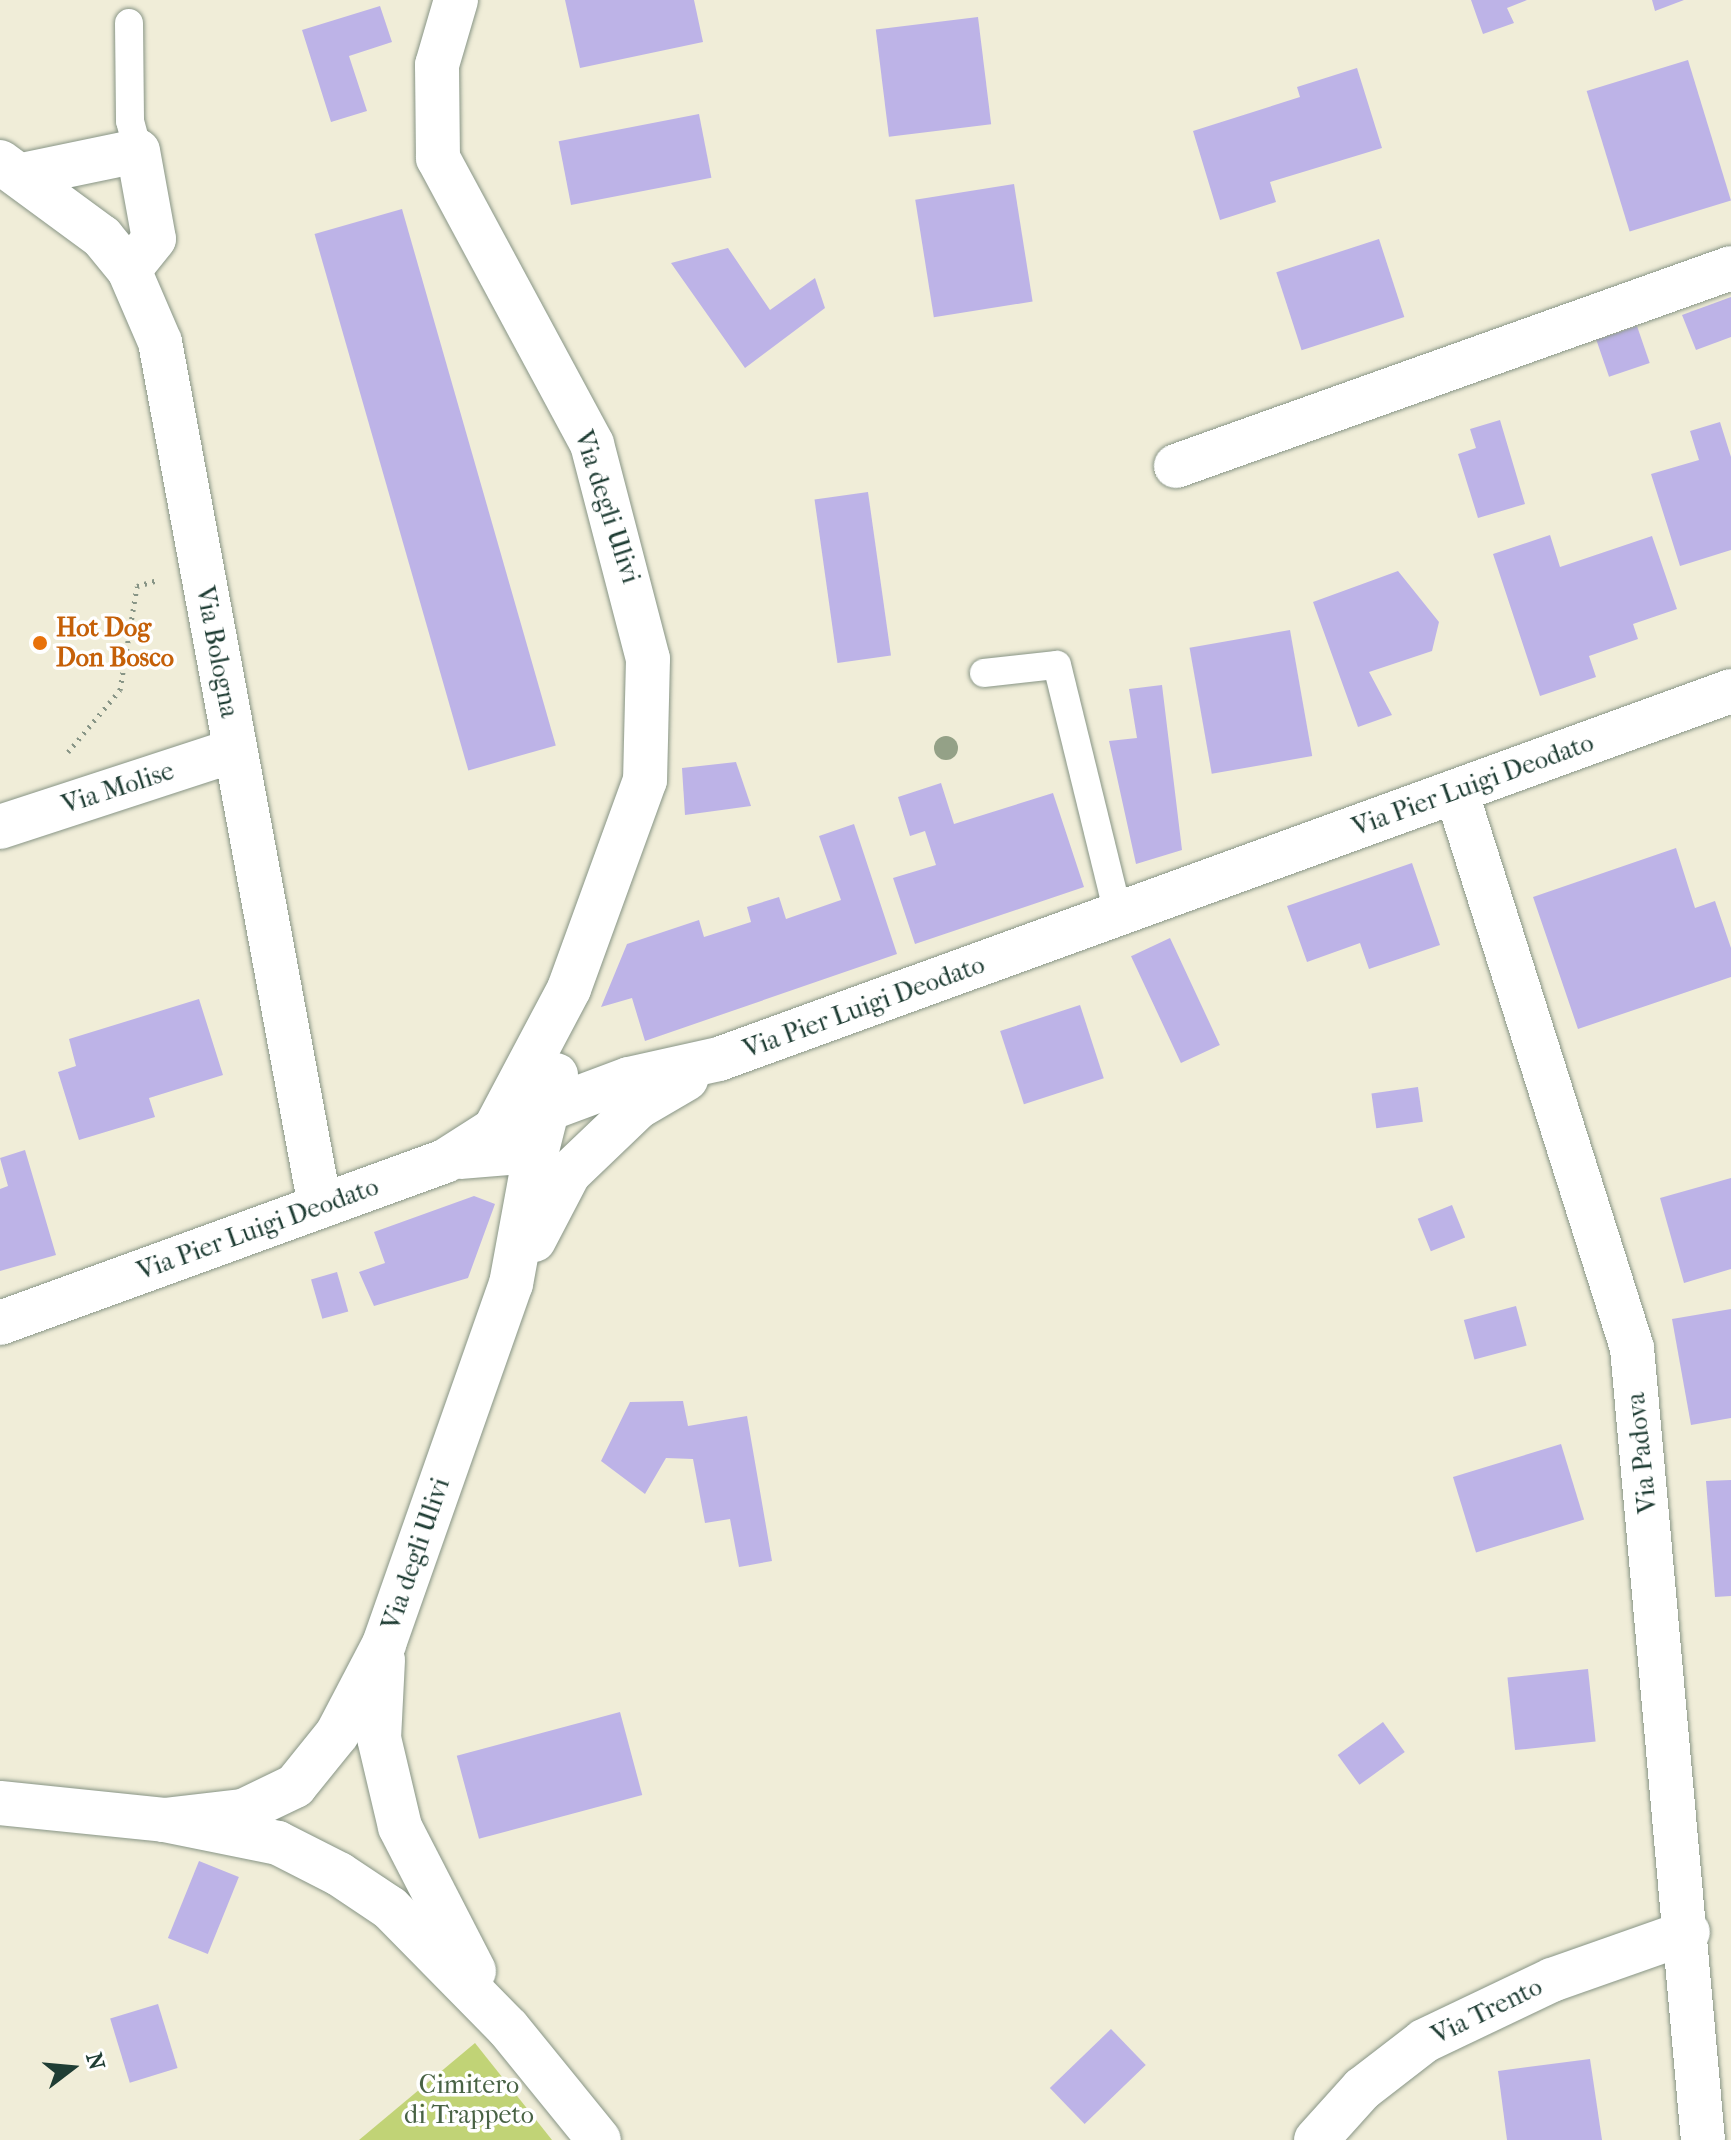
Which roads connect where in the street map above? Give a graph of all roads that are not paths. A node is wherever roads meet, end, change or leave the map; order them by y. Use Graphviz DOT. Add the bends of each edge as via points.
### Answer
graph roads {
  1 [pos="456,0"];
  2 [pos="129,23"];
  3 [pos="138,151"];
  4 [pos="11,169"];
  5 [pos="1731,268"];
  6 [pos="129,270"];
  7 [pos="1176,466"];
  8 [pos="984,673"];
  9 [pos="1731,691"];
  10 [pos="235,750"];
  11 [pos="1456,791"];
  12 [pos="0,827"];
  13 [pos="1118,914"];
  14 [pos="569,989"];
  15 [pos="719,1059"];
  16 [pos="550,1109"];
  17 [pos="495,1129"];
  18 [pos="445,1161"];
  19 [pos="532,1170"];
  20 [pos="320,1206"];
  21 [pos="511,1284"];
  22 [pos="0,1323"];
  23 [pos="384,1644"];
  24 [pos="0,1803"];
  25 [pos="164,1820"];
  26 [pos="1688,1932"];
  27 [pos="508,2028"];
  28 [pos="599,2140"];
  29 [pos="1316,2140"];
  30 [pos="1703,2140"];
  1 -- 14 [label="street, Via degli Ulivi" via="437,65 438,158 592,444 648,659 645,780"];
  2 -- 3 [label="lane" via="130,121"];
  3 -- 4 [label="street"];
  3 -- 6 [label="street" via="154,239"];
  4 -- 6 [label="street, Via Bologna" via="67,204"];
  5 -- 7 [label="street"];
  6 -- 10 [label="street, Via Bologna" via="160,342"];
  8 -- 13 [label="lane" via="1057,665"];
  9 -- 11 [label="street, Via Pier Luigi Deodato"];
  10 -- 12 [label="street, Via Molise"];
  10 -- 20 [label="street, Via Bologna"];
  11 -- 13 [label="street, Via Pier Luigi Deodato"];
  11 -- 26 [label="street, Via Padova" via="1632,1348"];
  13 -- 15 [label="street, Via Pier Luigi Deodato"];
  14 -- 16 [label="street, Via degli Ulivi"];
  14 -- 17 [label="street"];
  15 -- 16 [label="street, Via Pier Luigi Deodato" via="629,1079"];
  15 -- 21 [label="street" via="638,1107 569,1173"];
  16 -- 17 [label="street, Via Pier Luigi Deodato"];
  16 -- 19 [label="street, Via degli Ulivi"];
  17 -- 18 [label="street, Via Pier Luigi Deodato"];
  18 -- 19 [label="street" via="502,1149 520,1152"];
  18 -- 20 [label="street, Via Pier Luigi Deodato"];
  19 -- 21 [label="street, Via degli Ulivi"];
  20 -- 22 [label="street, Via Pier Luigi Deodato"];
  21 -- 23 [label="street, Via degli Ulivi"];
  23 -- 25 [label="street, Via degli Ulivi" via="329,1747 295,1786 243,1811"];
  23 -- 27 [label="street" via="379,1738 400,1827 419,1875"];
  24 -- 25 [label="street"];
  25 -- 27 [label="street" via="278,1843 339,1874 390,1908"];
  26 -- 29 [label="street, Via Trento" via="1552,1980 1424,2041 1362,2089"];
  26 -- 30 [label="street, Via Padova"];
  27 -- 28 [label="street"];
}
